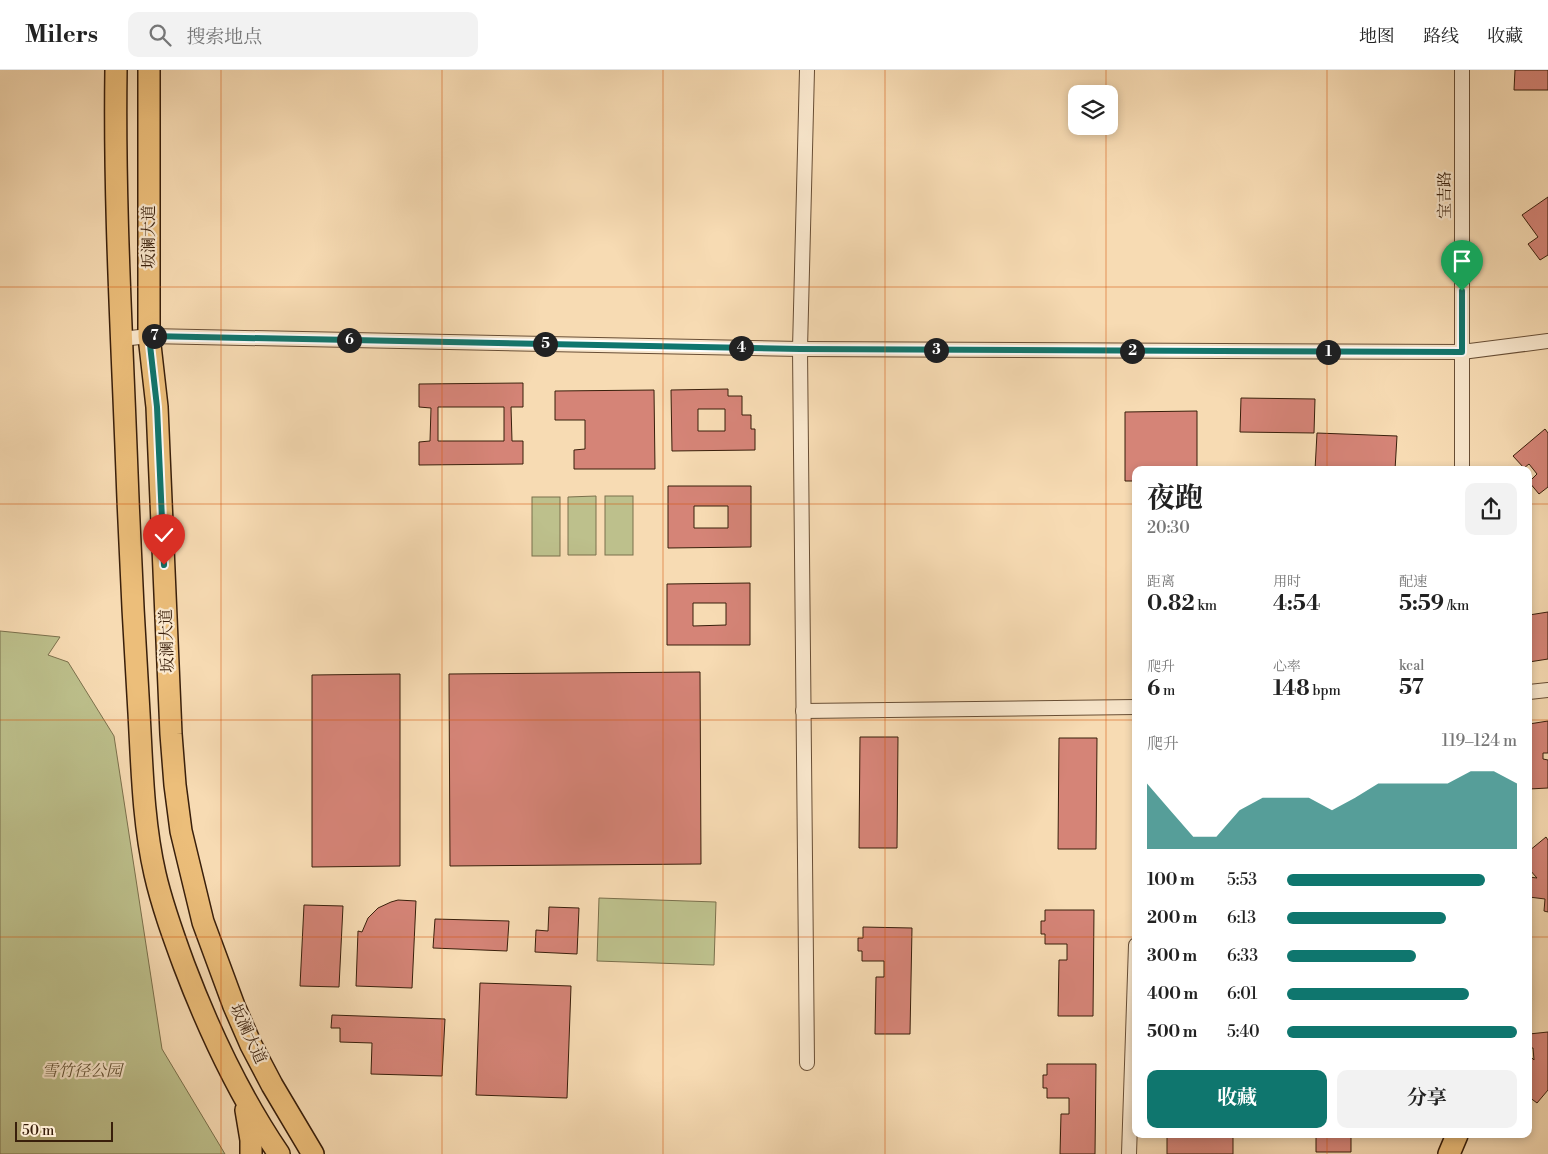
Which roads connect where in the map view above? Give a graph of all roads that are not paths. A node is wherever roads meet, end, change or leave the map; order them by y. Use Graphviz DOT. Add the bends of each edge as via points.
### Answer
graph roads {
  1 [pos="116,70"];
  2 [pos="149,70"];
  3 [pos="807,70"];
  4 [pos="1462,70"];
  5 [pos="149,336"];
  6 [pos="121,339"];
  7 [pos="1548,341"];
  8 [pos="800,349"];
  9 [pos="1462,352"];
  10 [pos="1462,466"];
  11 [pos="1548,690"];
  12 [pos="1532,692"];
  13 [pos="1132,707"];
  14 [pos="803,711"];
  15 [pos="806,1063"];
  16 [pos="1132,1064"];
  17 [pos="239,1089"];
  18 [pos="294,1120"];
  19 [pos="1458,1138"];
  20 [pos="1460,1138"];
  21 [pos="1461,1138"];
  22 [pos="251,1154"];
  23 [pos="279,1154"];
  24 [pos="313,1154"];
  25 [pos="326,1154"];
  26 [pos="1129,1154"];
  27 [pos="1449,1154"];
  28 [pos="1460,1154"];
  29 [pos="1469,1154"];
  1 -- 6 [label="main road, 坂澜大道" via="114,150"];
  2 -- 5 [label="main road, 坂澜大道"];
  3 -- 8 [label="street"];
  4 -- 9 [label="street, 宝吉路"];
  5 -- 6 [label="street"];
  5 -- 8 [label="street"];
  5 -- 18 [label="main road, 坂澜大道" via="157,407 171,734 182,831 202,922 234,1006 251,1045"];
  6 -- 17 [label="main road, 坂澜大道" via="147,830 169,925 197,1000"];
  7 -- 9 [label="street"];
  8 -- 9 [label="street"];
  8 -- 14 [label="street"];
  9 -- 10 [label="street, 宝吉路"];
  11 -- 12 [label="street"];
  13 -- 14 [label="street"];
  14 -- 15 [label="street"];
  16 -- 26 [label="street"];
  17 -- 22 [label="main road" via="249,1123"];
  17 -- 23 [label="main road, 坂澜大道"];
  18 -- 24 [label="main road, 坂澜大道"];
  18 -- 25 [label="main road"];
  19 -- 27 [label="main road"];
  20 -- 28 [label="street"];
  21 -- 29 [label="main road"];
}
